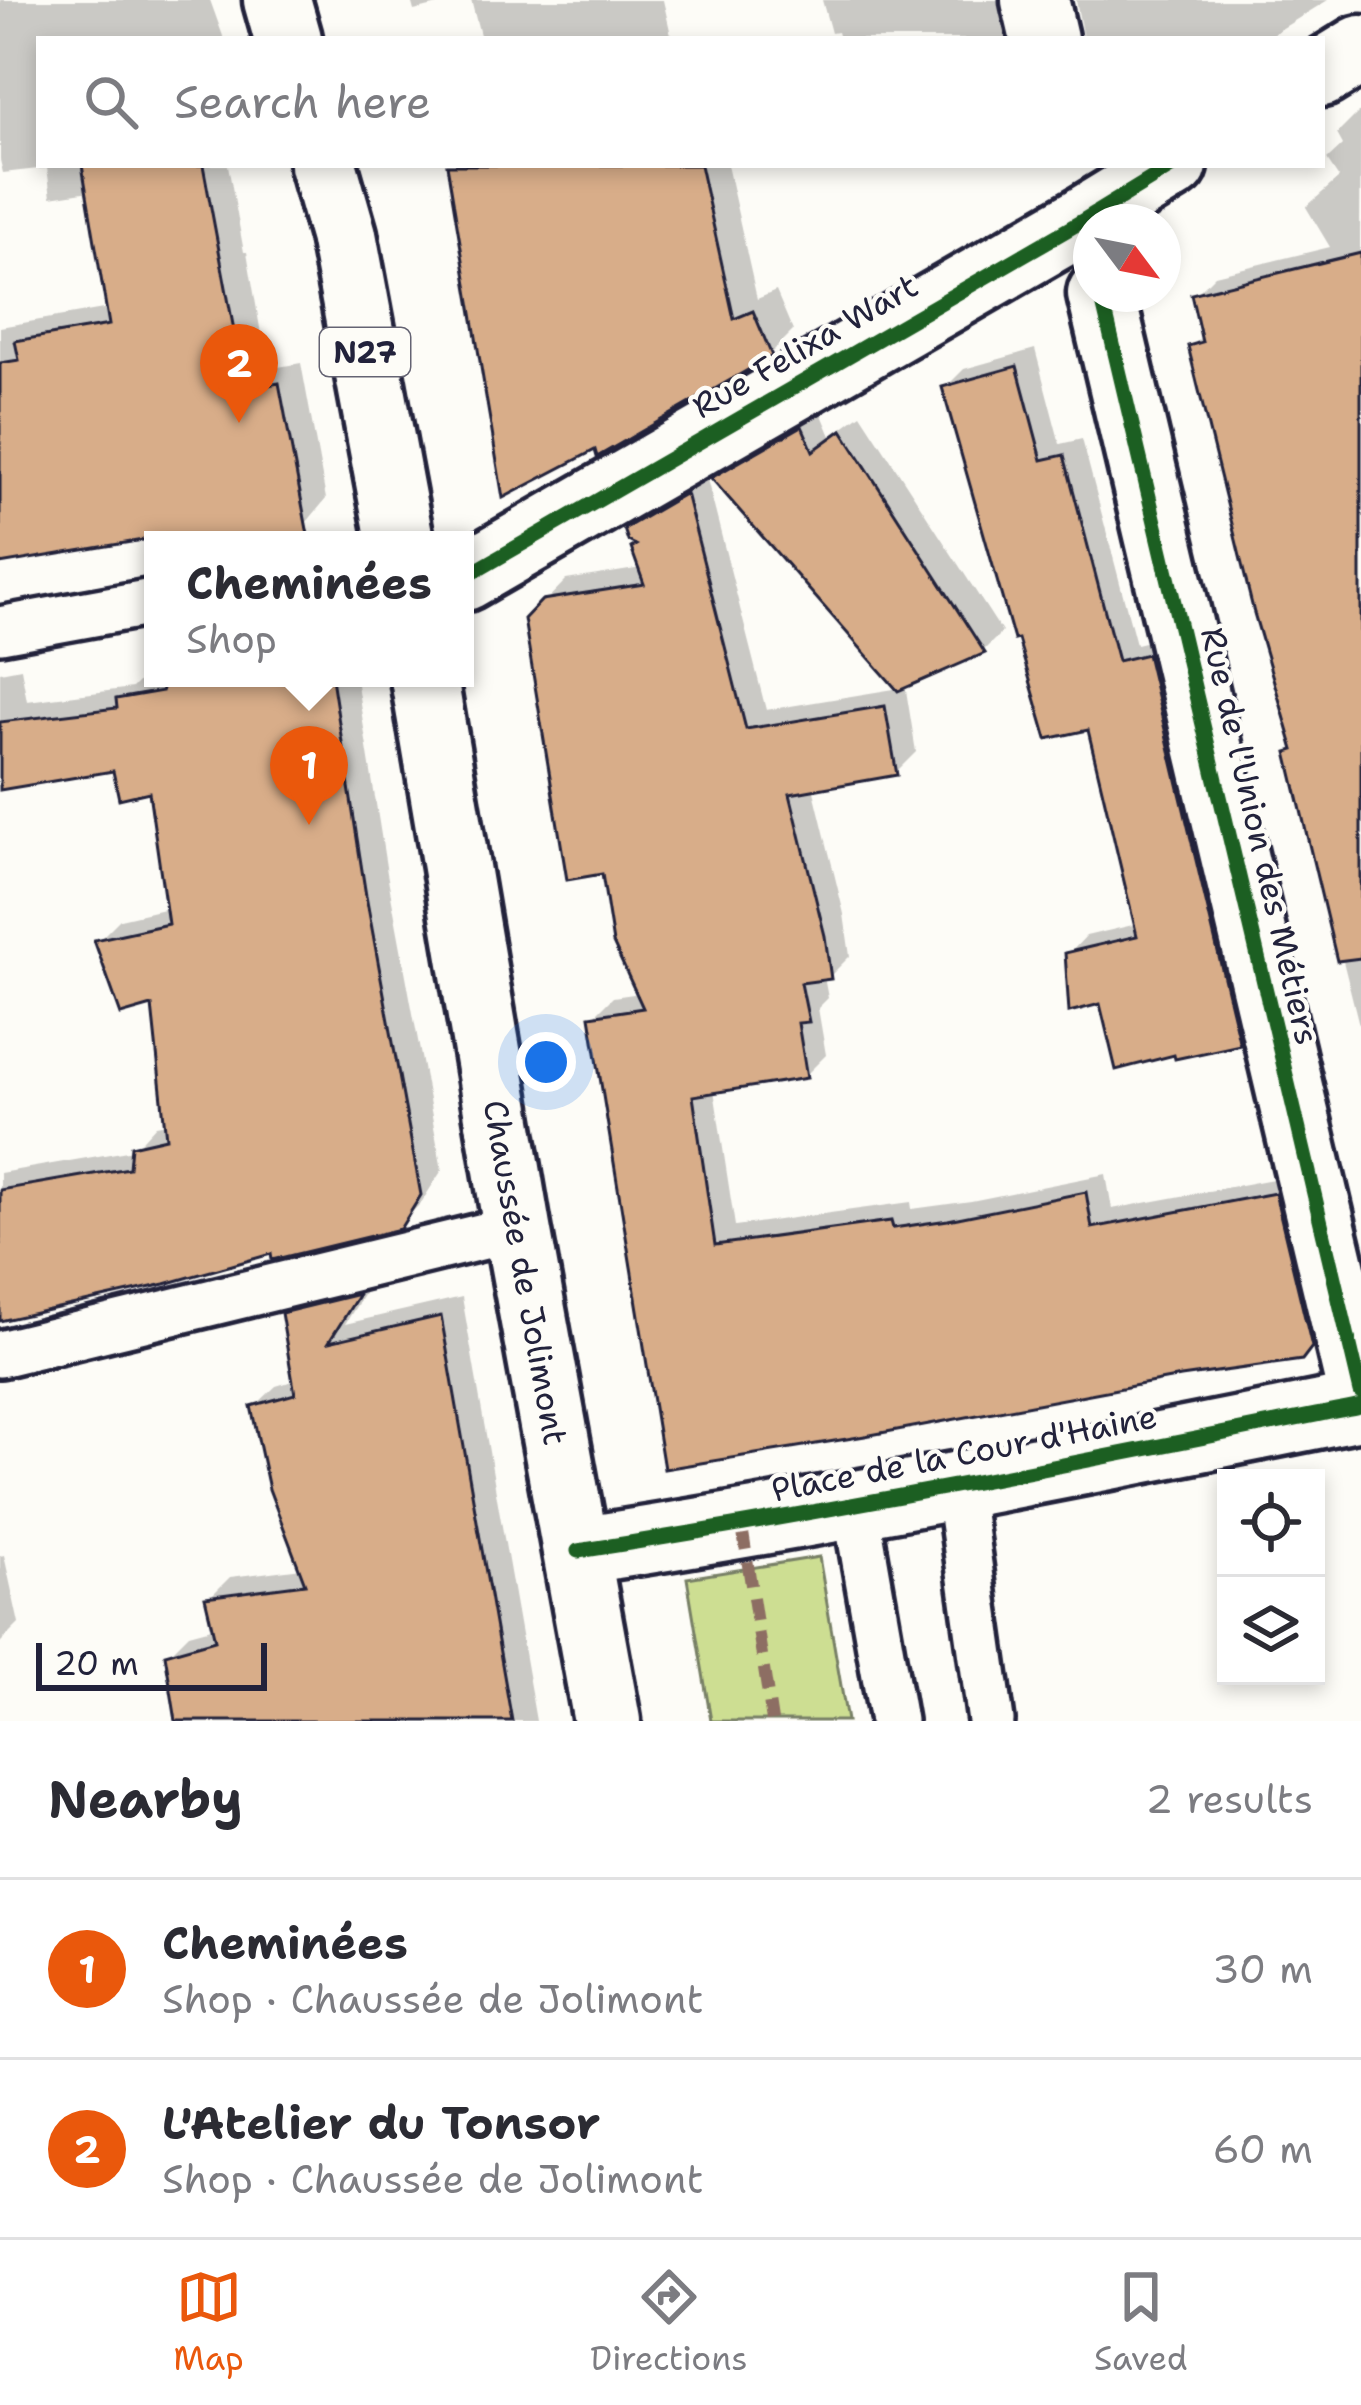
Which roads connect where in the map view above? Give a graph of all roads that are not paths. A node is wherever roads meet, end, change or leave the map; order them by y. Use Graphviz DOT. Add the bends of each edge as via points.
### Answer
graph roads {
  1 [pos="278,0"];
  2 [pos="1035,0"];
  3 [pos="287,36"];
  4 [pos="1043,36"];
  5 [pos="1361,49"];
  6 [pos="1325,71"];
  7 [pos="324,168"];
  8 [pos="1168,168"];
  9 [pos="1098,204"];
  10 [pos="1073,217"];
  11 [pos="1105,312"];
  12 [pos="398,531"];
  13 [pos="474,572"];
  14 [pos="144,604"];
  15 [pos="0,630"];
  16 [pos="426,687"];
  17 [pos="517,1228"];
  18 [pos="0,1354"];
  19 [pos="1361,1392"];
  20 [pos="1361,1406"];
  21 [pos="958,1486"];
  22 [pos="855,1504"];
  23 [pos="578,1551"];
  24 [pos="608,1721"];
  25 [pos="893,1721"];
  26 [pos="991,1721"];
  1 -- 3 [label="street"];
  2 -- 4 [label="street"];
  5 -- 6 [label="street"];
  7 -- 12 [label="street, N27"];
  8 -- 9 [label="street, Rue Felixa Wart"];
  10 -- 13 [label="street, Rue Felixa Wart"];
  11 -- 19 [label="street, Rue de l'Union des Métiers"];
  14 -- 15 [label="lane"];
  16 -- 17 [label="street, Chaussée de Jolimont"];
  17 -- 18 [label="lane"];
  17 -- 23 [label="street, Chaussée de Jolimont"];
  20 -- 21 [label="street, Place de la Cour d'Haine"];
  21 -- 22 [label="street, Place de la Cour d'Haine"];
  21 -- 26 [label="lane"];
  22 -- 23 [label="street, Place de la Cour d'Haine"];
  22 -- 25 [label="lane"];
  23 -- 24 [label="street, Chaussée de Jolimont"];
}
